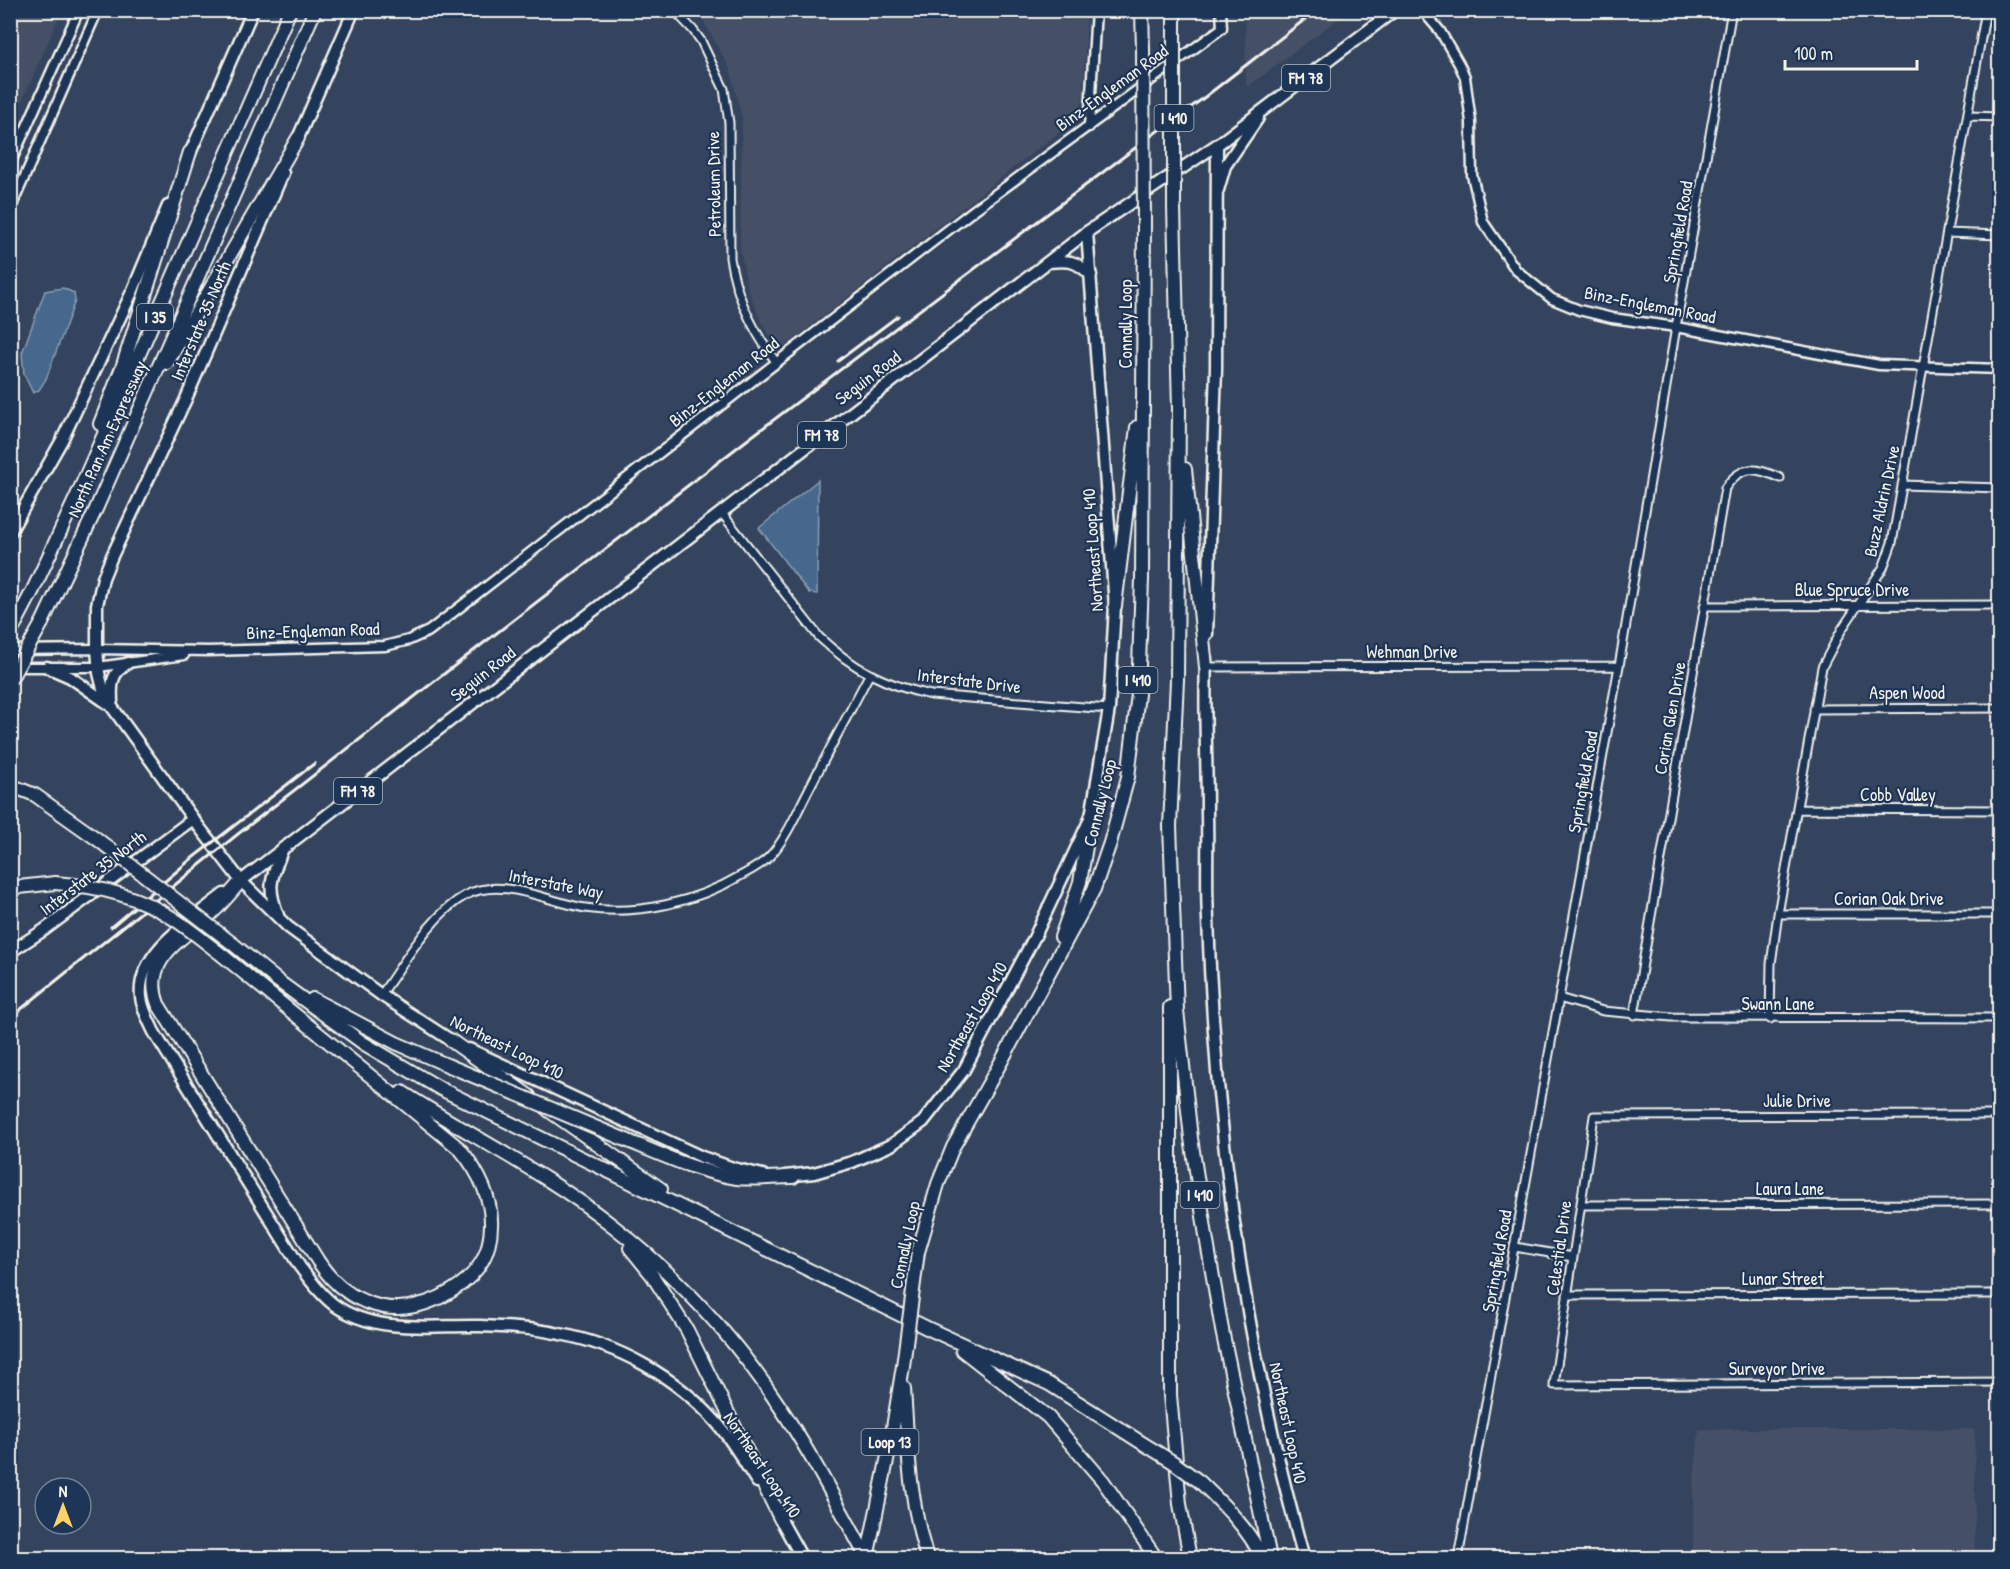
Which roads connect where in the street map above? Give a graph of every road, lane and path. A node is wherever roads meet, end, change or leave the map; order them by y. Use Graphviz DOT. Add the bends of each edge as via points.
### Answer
graph roads {
  1 [pos="79,10"];
  2 [pos="98,10"];
  3 [pos="253,10"];
  4 [pos="290,10"];
  5 [pos="315,10"];
  6 [pos="354,10"];
  7 [pos="674,10"];
  8 [pos="1096,10"];
  9 [pos="1142,10"];
  10 [pos="1174,10"];
  11 [pos="1221,10"];
  12 [pos="1395,10"];
  13 [pos="1422,10"];
  14 [pos="1732,10"];
  15 [pos="1986,10"];
  16 [pos="1263,111"];
  17 [pos="1968,116"];
  18 [pos="2000,117"];
  19 [pos="1089,127"];
  20 [pos="298,138"];
  21 [pos="1217,145"];
  22 [pos="190,152"];
  23 [pos="10,164"];
  24 [pos="1218,190"];
  25 [pos="10,210"];
  26 [pos="1087,232"];
  27 [pos="1947,233"];
  28 [pos="2000,234"];
  29 [pos="1048,262"];
  30 [pos="1091,274"];
  31 [pos="1676,327"];
  32 [pos="776,362"];
  33 [pos="1923,367"];
  34 [pos="1144,369"];
  35 [pos="2000,369"];
  36 [pos="1179,410"];
  37 [pos="135,419"];
  38 [pos="1780,478"];
  39 [pos="1902,485"];
  40 [pos="2000,488"];
  41 [pos="721,512"];
  42 [pos="10,532"];
  43 [pos="33,590"];
  44 [pos="1859,605"];
  45 [pos="2000,605"];
  46 [pos="1115,606"];
  47 [pos="1704,606"];
  48 [pos="14,628"];
  49 [pos="96,649"];
  50 [pos="10,650"];
  51 [pos="208,651"];
  52 [pos="128,663"];
  53 [pos="1619,666"];
  54 [pos="10,667"];
  55 [pos="47,667"];
  56 [pos="98,667"];
  57 [pos="1206,667"];
  58 [pos="869,675"];
  59 [pos="10,680"];
  60 [pos="112,707"];
  61 [pos="2000,708"];
  62 [pos="1109,709"];
  63 [pos="1815,709"];
  64 [pos="10,785"];
  65 [pos="1797,809"];
  66 [pos="2000,810"];
  67 [pos="1091,817"];
  68 [pos="193,819"];
  69 [pos="1170,826"];
  70 [pos="283,848"];
  71 [pos="241,881"];
  72 [pos="10,888"];
  73 [pos="2000,914"];
  74 [pos="1778,915"];
  75 [pos="279,918"];
  76 [pos="10,952"];
  77 [pos="1048,974"];
  78 [pos="278,981"];
  79 [pos="381,995"];
  80 [pos="1559,998"];
  81 [pos="1634,1015"];
  82 [pos="2000,1018"];
  83 [pos="1770,1019"];
  84 [pos="450,1040"];
  85 [pos="363,1068"];
  86 [pos="2000,1115"];
  87 [pos="1594,1116"];
  88 [pos="793,1177"];
  89 [pos="2000,1204"];
  90 [pos="1581,1205"];
  91 [pos="699,1215"];
  92 [pos="613,1226"];
  93 [pos="1515,1247"];
  94 [pos="1573,1257"];
  95 [pos="2000,1294"];
  96 [pos="1567,1295"];
  97 [pos="927,1328"];
  98 [pos="903,1366"];
  99 [pos="2000,1382"];
  100 [pos="1554,1385"];
  101 [pos="782,1520"];
  102 [pos="802,1558"];
  103 [pos="867,1558"];
  104 [pos="927,1558"];
  105 [pos="1155,1558"];
  106 [pos="1190,1558"];
  107 [pos="1262,1558"];
  108 [pos="1270,1558"];
  109 [pos="1304,1558"];
  110 [pos="1458,1558"];
  1 -- 23 [label="street"];
  2 -- 25 [label="street"];
  3 -- 22 [label="main road"];
  4 -- 43 [label="highway, North Pan Am Expressway / I 35"];
  5 -- 37 [label="highway, North Pan Am Expressway / I 35"];
  6 -- 20 [label="main road, Interstate 35 North"];
  7 -- 32 [label="street, Petroleum Drive" via="701,42 724,89 729,123 733,274 758,336"];
  8 -- 19 [label="street"];
  9 -- 34 [label="highway, Connally Loop / I 410, bridge"];
  10 -- 36 [label="highway, I 410, bridge"];
  11 -- 19 [label="street, Binz-Engleman Road" via="1222,28"];
  12 -- 16 [label="main road, Seguin Road / FM 78"];
  13 -- 31 [label="street, Binz-Engleman Road" via="1440,31 1465,77 1476,194 1483,222 1511,264 1527,281 1566,305 1612,318"];
  14 -- 31 [label="street, Springfield Road"];
  15 -- 17 [label="street, Buzz Aldrin Drive"];
  16 -- 21 [label="main road, Seguin Road / FM 78"];
  16 -- 24 [label="main road" via="1225,166"];
  17 -- 18 [label="street"];
  17 -- 27 [label="street, Buzz Aldrin Drive"];
  19 -- 32 [label="street, Binz-Engleman Road"];
  20 -- 37 [label="highway"];
  20 -- 49 [label="main road, Interstate 35 North" via="186,399 111,556 97,605"];
  21 -- 24 [label="main road, Northeast Loop 410"];
  21 -- 26 [label="main road, Seguin Road / FM 78"];
  22 -- 42 [label="main road" via="123,312 62,440"];
  22 -- 43 [label="highway" via="123,365"];
  24 -- 57 [label="main road, Northeast Loop 410"];
  26 -- 29 [label="main road, Seguin Road / FM 78"];
  26 -- 30 [label="main road, Northeast Loop 410"];
  27 -- 28 [label="street"];
  27 -- 33 [label="street, Buzz Aldrin Drive"];
  29 -- 30 [label="main road" via="1072,261"];
  29 -- 41 [label="main road, Seguin Road / FM 78"];
  30 -- 46 [label="main road, Northeast Loop 410"];
  31 -- 33 [label="street, Binz-Engleman Road" via="1878,365"];
  31 -- 53 [label="street, Springfield Road"];
  32 -- 51 [label="street, Binz-Engleman Road" via="429,631 385,646"];
  33 -- 35 [label="street, Binz-Engleman Road"];
  33 -- 39 [label="street, Buzz Aldrin Drive"];
  34 -- 46 [label="highway"];
  34 -- 77 [label="highway, Connally Loop / I 410" via="1138,694 1128,777 1094,889"];
  36 -- 57 [label="highway"];
  36 -- 69 [label="highway, I 410" via="1177,680"];
  37 -- 59 [label="highway, North Pan Am Expressway / I 35, bridge" via="73,559"];
  38 -- 47 [label="street, Corian Glen Drive" via="1759,470 1743,471 1725,488"];
  39 -- 40 [label="street"];
  39 -- 44 [label="street, Buzz Aldrin Drive" via="1889,554"];
  41 -- 58 [label="street, Interstate Drive" via="819,637"];
  41 -- 70 [label="main road, Seguin Road / FM 78"];
  43 -- 48 [label="highway, North Pan Am Expressway / I 35"];
  44 -- 45 [label="street, Blue Spruce Drive"];
  44 -- 47 [label="street, Blue Spruce Drive"];
  44 -- 63 [label="street, Buzz Aldrin Drive" via="1822,667"];
  46 -- 62 [label="main road, Northeast Loop 410"];
  47 -- 81 [label="street, Corian Glen Drive"];
  49 -- 50 [label="street, Binz-Engleman Road"];
  49 -- 51 [label="street, Binz-Engleman Road"];
  49 -- 56 [label="main road, Northeast Loop 410"];
  51 -- 52 [label="street, Binz-Engleman Road"];
  52 -- 56 [label="street, Binz-Engleman Road"];
  52 -- 60 [label="main road" via="114,674"];
  53 -- 57 [label="street, Wehman Drive"];
  53 -- 80 [label="street, Springfield Road"];
  54 -- 55 [label="street, Binz-Engleman Road"];
  55 -- 56 [label="street, Binz-Engleman Road"];
  55 -- 60 [label="main road" via="70,677"];
  56 -- 60 [label="main road, Northeast Loop 410"];
  57 -- 109 [label="main road, Northeast Loop 410" via="1208,918 1228,1169 1240,1264 1269,1422"];
  58 -- 62 [label="street, Interstate Drive" via="931,695"];
  58 -- 79 [label="street, Interstate Way" via="794,820 769,857 755,868 686,900 641,908 585,908 498,888 479,890 454,903 429,927"];
  60 -- 68 [label="main road, Northeast Loop 410"];
  61 -- 63 [label="street, Aspen Wood"];
  62 -- 67 [label="main road, Northeast Loop 410"];
  63 -- 65 [label="street, Buzz Aldrin Drive"];
  64 -- 78 [label="highway, bridge" via="35,795 97,839"];
  65 -- 66 [label="street, Cobb Valley"];
  65 -- 74 [label="street, Buzz Aldrin Drive"];
  67 -- 77 [label="highway" via="1080,882"];
  67 -- 88 [label="main road, Northeast Loop 410" via="1035,936 964,1070 923,1122 891,1145 852,1162"];
  68 -- 71 [label="main road, Northeast Loop 410"];
  68 -- 76 [label="main road, Interstate 35 North"];
  69 -- 106 [label="highway" via="1170,1395 1180,1504"];
  69 -- 108 [label="highway, I 410" via="1177,1011 1191,1138 1222,1330"];
  70 -- 71 [label="main road, FM 78"];
  70 -- 75 [label="main road" via="270,886"];
  71 -- 75 [label="main road, Northeast Loop 410"];
  71 -- 85 [label="highway" via="159,963 154,991 159,1004 331,1279 346,1292 377,1305 397,1308 425,1304 445,1294 478,1267 488,1248 489,1203 474,1166 460,1149"];
  71 -- 101 [label="main road, Northeast Loop 410" via="160,946 141,980 140,997 154,1032 318,1291 334,1305 374,1322 527,1329 562,1334 629,1357 685,1392 716,1422"];
  72 -- 85 [label="highway, bridge" via="55,883 105,889 147,904 174,918"];
  73 -- 74 [label="street, Corian Oak Drive"];
  74 -- 83 [label="street, Buzz Aldrin Drive" via="1771,964"];
  75 -- 79 [label="main road, Northeast Loop 410"];
  77 -- 98 [label="highway, Connally Loop / I 410, bridge" via="953,1146 938,1184 918,1252"];
  78 -- 88 [label="highway, bridge" via="396,1043 687,1165 739,1178"];
  78 -- 91 [label="highway" via="363,1043 441,1089"];
  79 -- 84 [label="main road, Northeast Loop 410"];
  80 -- 81 [label="street, Swann Lane"];
  80 -- 93 [label="street, Springfield Road"];
  81 -- 83 [label="street, Swann Lane"];
  82 -- 83 [label="street, Swann Lane"];
  84 -- 88 [label="main road, Northeast Loop 410" via="702,1157 753,1174"];
  84 -- 91 [label="highway"];
  85 -- 92 [label="highway" via="558,1187"];
  86 -- 87 [label="street, Julie Drive"];
  87 -- 90 [label="street, Celestial Drive"];
  89 -- 90 [label="street, Laura Lane"];
  90 -- 94 [label="street, Celestial Drive"];
  91 -- 97 [label="highway"];
  92 -- 101 [label="highway" via="652,1275 687,1330"];
  92 -- 103 [label="highway" via="692,1297 733,1343 776,1402"];
  93 -- 94 [label="street"];
  93 -- 110 [label="street, Springfield Road"];
  94 -- 96 [label="street, Celestial Drive"];
  95 -- 96 [label="street, Lunar Street"];
  96 -- 100 [label="street, Celestial Drive"];
  97 -- 105 [label="highway" via="963,1350 1047,1417 1103,1481"];
  97 -- 107 [label="highway, bridge" via="1048,1384 1173,1462 1216,1497 1254,1542"];
  98 -- 103 [label="highway, Loop 13"];
  98 -- 104 [label="highway, Connally Loop / I 410" via="912,1499"];
  99 -- 100 [label="street, Surveyor Drive"];
  101 -- 102 [label="main road, Northeast Loop 410"];
}
